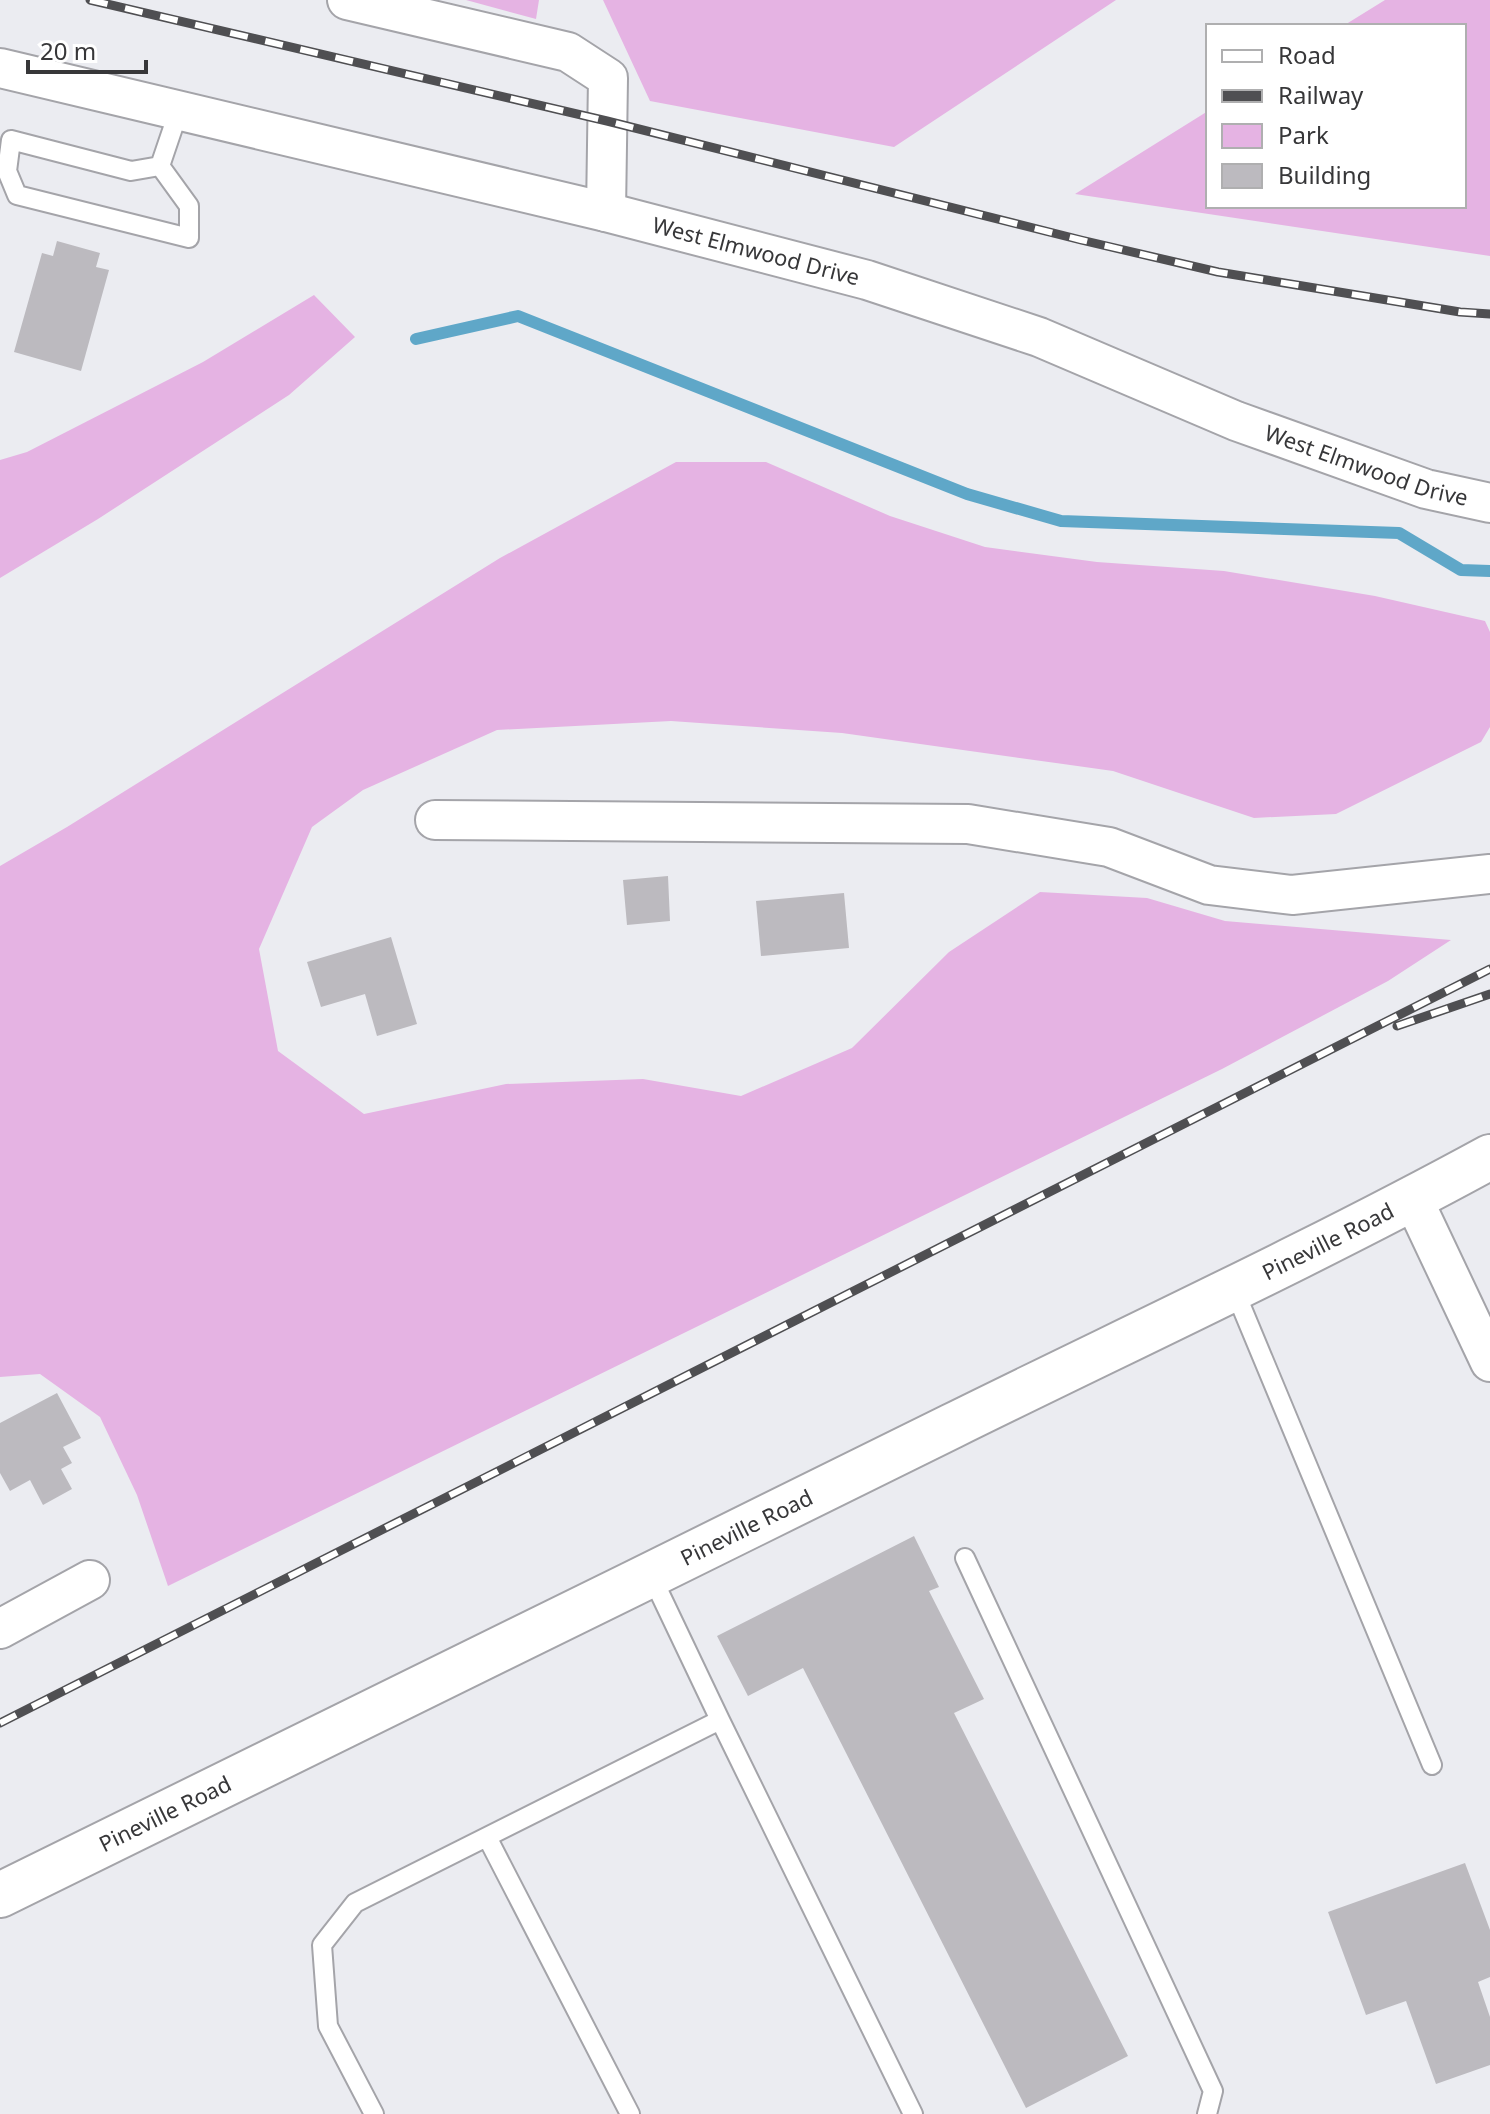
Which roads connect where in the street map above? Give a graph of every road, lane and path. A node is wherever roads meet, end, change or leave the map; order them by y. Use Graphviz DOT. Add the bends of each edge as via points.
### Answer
graph roads {
  1 [pos="347,0"];
  2 [pos="0,68"];
  3 [pos="179,110"];
  4 [pos="160,166"];
  5 [pos="606,212"];
  6 [pos="1490,503"];
  7 [pos="435,820"];
  8 [pos="1490,874"];
  9 [pos="1490,1157"];
  10 [pos="1413,1199"];
  11 [pos="1234,1289"];
  12 [pos="1490,1362"];
  13 [pos="965,1558"];
  14 [pos="651,1575"];
  15 [pos="90,1580"];
  16 [pos="0,1629"];
  17 [pos="720,1720"];
  18 [pos="1432,1765"];
  19 [pos="487,1837"];
  20 [pos="0,1895"];
  21 [pos="374,2114"];
  22 [pos="630,2114"];
  23 [pos="913,2114"];
  24 [pos="1207,2114"];
  1 -- 5 [label="street" via="568,52 608,78"];
  2 -- 3 [label="street, West Elmwood Drive"];
  3 -- 4 [label="lane"];
  3 -- 5 [label="street, West Elmwood Drive"];
  4 -- 4 [label="lane" via="189,206 189,238 17,195 7,171 11,140 131,171"];
  5 -- 6 [label="street, West Elmwood Drive" via="867,280 1039,337 1236,421 1426,489"];
  7 -- 8 [label="street" via="968,824 1109,847 1209,885 1292,895"];
  9 -- 10 [label="main road, Pineville Road"];
  10 -- 11 [label="main road, Pineville Road"];
  10 -- 12 [label="street"];
  11 -- 14 [label="main road, Pineville Road"];
  11 -- 18 [label="lane"];
  13 -- 24 [label="lane" via="1213,2091"];
  14 -- 17 [label="lane"];
  14 -- 20 [label="main road, Pineville Road"];
  15 -- 16 [label="street"];
  17 -- 19 [label="lane"];
  17 -- 23 [label="lane"];
  19 -- 21 [label="lane" via="355,1903 322,1945 328,2026"];
  19 -- 22 [label="lane"];
}
